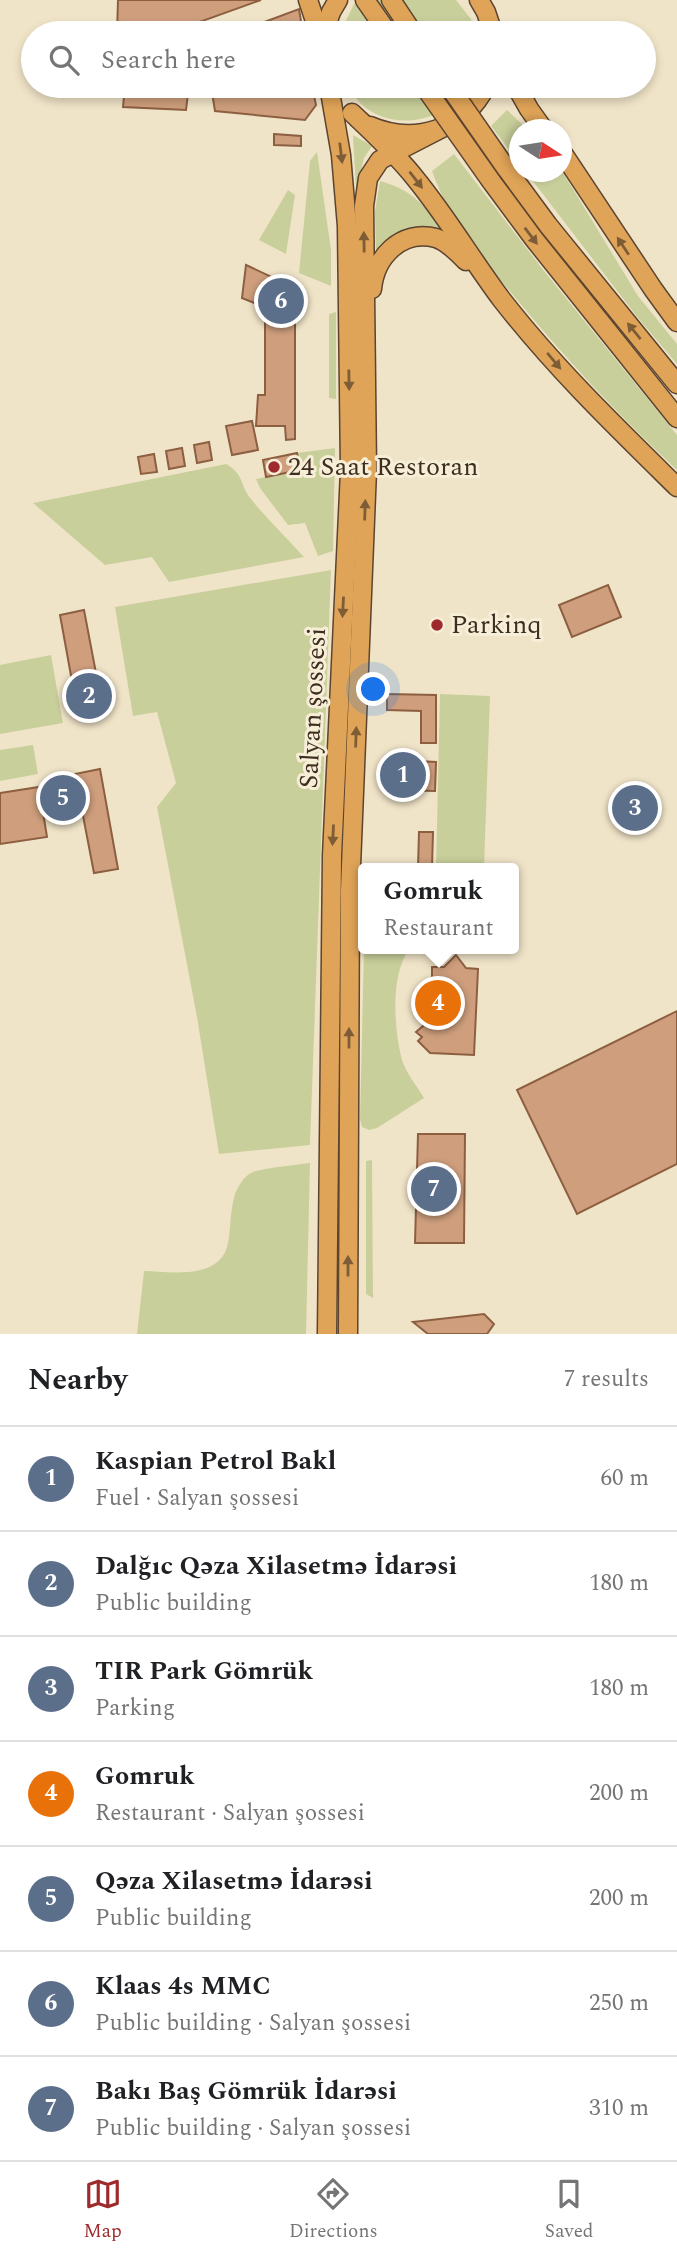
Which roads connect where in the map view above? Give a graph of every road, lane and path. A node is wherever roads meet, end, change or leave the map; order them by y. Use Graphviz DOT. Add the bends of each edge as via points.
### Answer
graph roads {
  1 [pos="308,0"];
  2 [pos="338,0"];
  3 [pos="365,0"];
  4 [pos="391,0"];
  5 [pos="479,0"];
  6 [pos="316,21"];
  7 [pos="327,21"];
  8 [pos="380,21"];
  9 [pos="405,21"];
  10 [pos="488,21"];
  11 [pos="332,98"];
  12 [pos="338,98"];
  13 [pos="432,98"];
  14 [pos="457,98"];
  15 [pos="478,98"];
  16 [pos="524,98"];
  17 [pos="352,113"];
  18 [pos="537,119"];
  19 [pos="448,125"];
  20 [pos="392,152"];
  21 [pos="572,167"];
  22 [pos="503,300"];
  23 [pos="677,322"];
  24 [pos="366,359"];
  25 [pos="677,384"];
  26 [pos="677,418"];
  27 [pos="677,487"];
  28 [pos="327,1334"];
  29 [pos="348,1334"];
  1 -- 6 [label="highway"];
  2 -- 7 [label="highway"];
  3 -- 8 [label="highway"];
  4 -- 9 [label="highway"];
  5 -- 10 [label="highway"];
  11 -- 28 [label="highway, Salyan şossesi, one-way" via="347,226 350,471 332,867"];
  12 -- 17 [label="highway"];
  13 -- 26 [label="highway, one-way, bridge" via="534,239"];
  25 -- 14 [label="highway, one-way, bridge" via="548,225"];
  15 -- 19 [label="highway"];
  16 -- 18 [label="highway"];
  17 -- 19 [label="highway" via="393,134 416,134"];
  17 -- 20 [label="highway"];
  19 -- 20 [label="highway"];
  20 -- 22 [label="highway, one-way"];
  24 -- 20 [label="highway, one-way" via="366,190 373,169"];
  23 -- 21 [label="highway, one-way"];
  22 -- 24 [label="highway" via="447,244 436,238 406,239 382,256 377,268"];
  22 -- 27 [label="highway, one-way" via="577,387"];
  29 -- 24 [label="highway, Salyan şossesi, one-way" via="350,891 367,470"];
}
